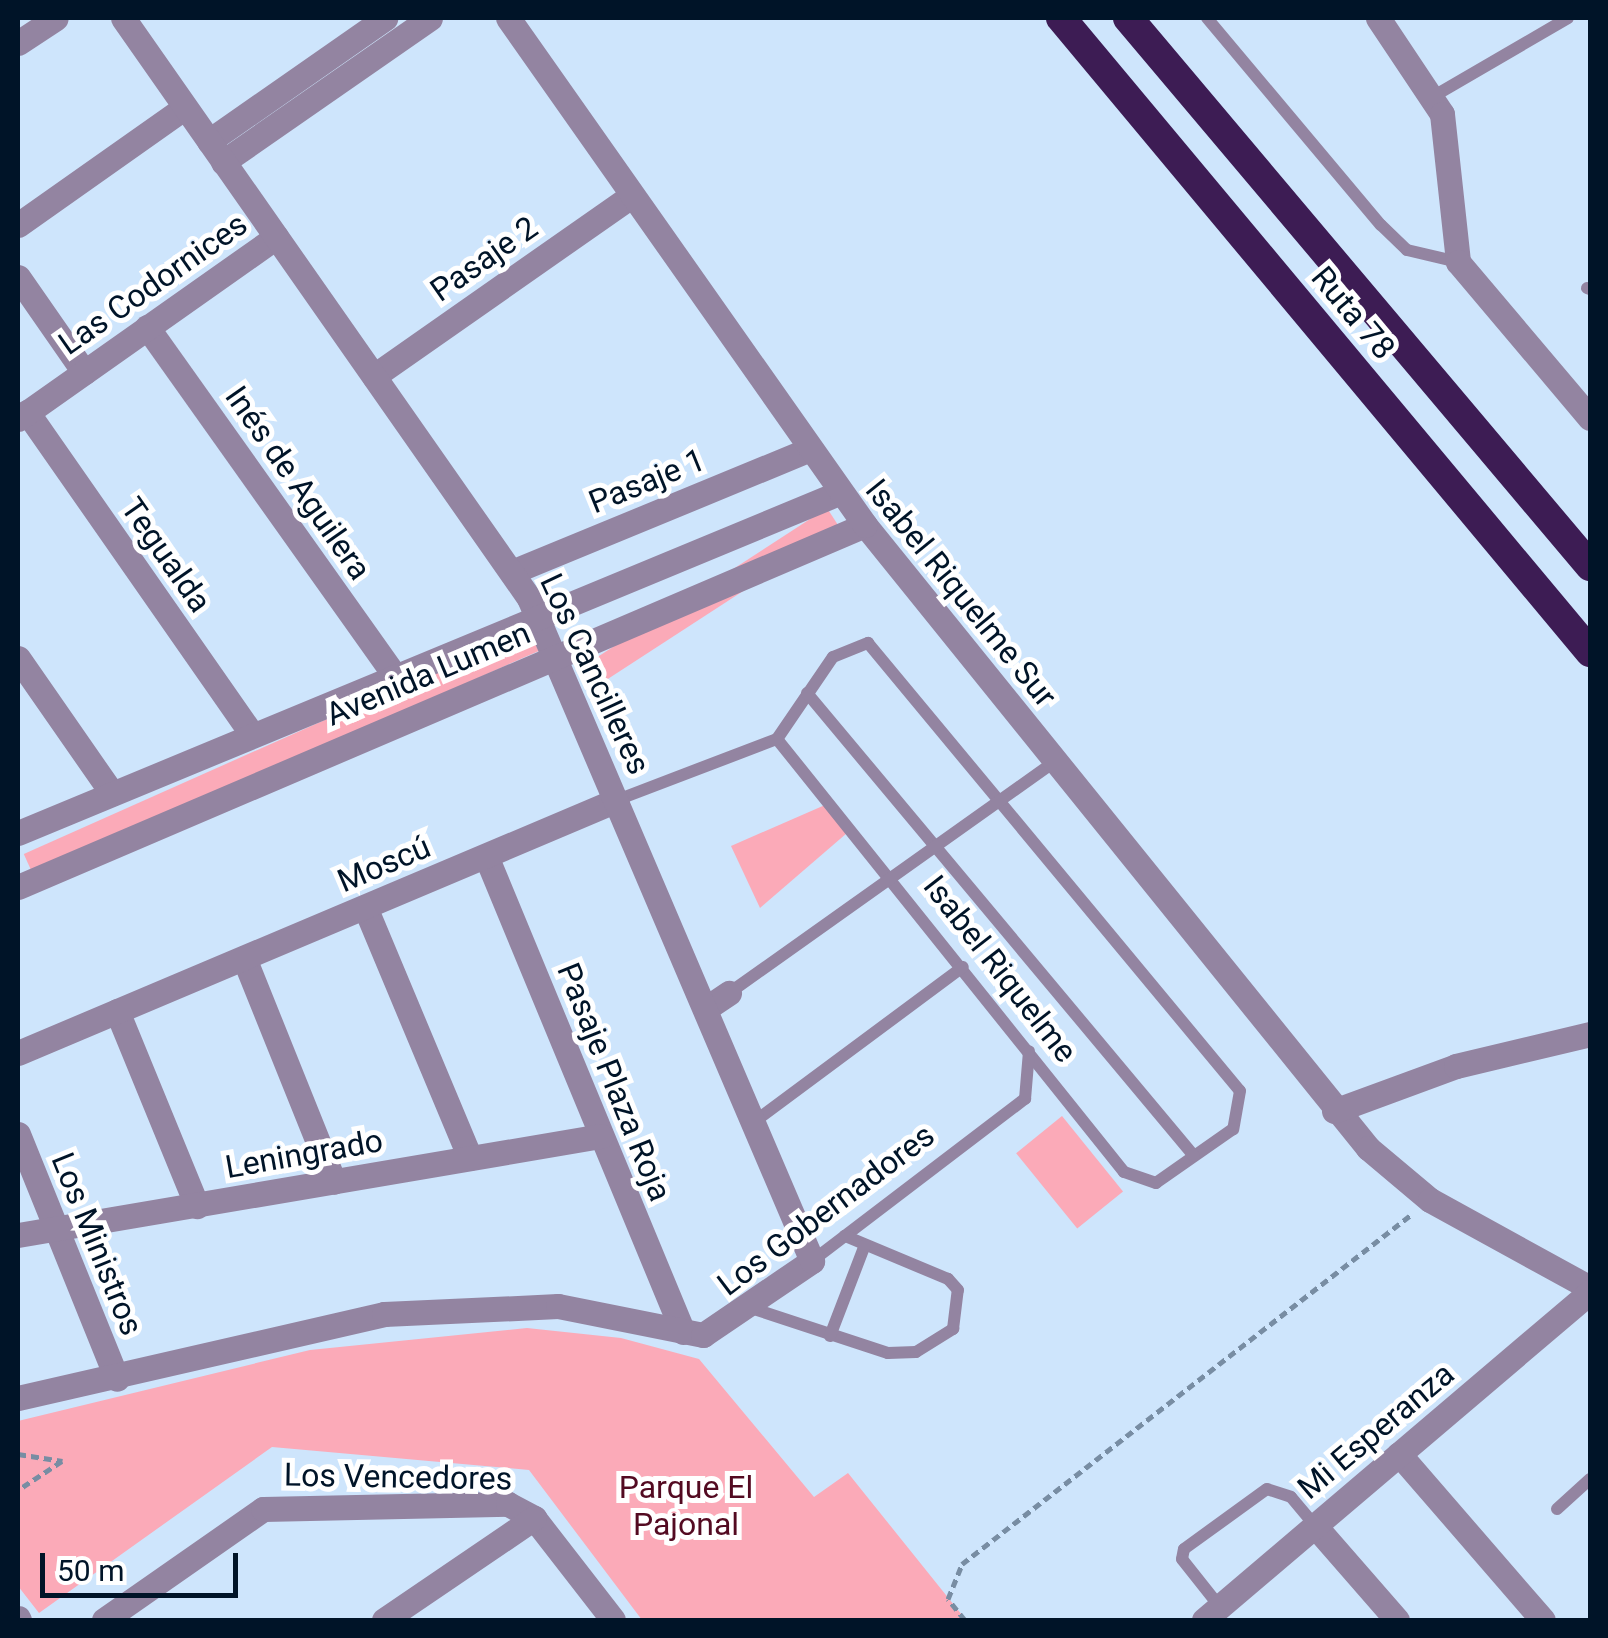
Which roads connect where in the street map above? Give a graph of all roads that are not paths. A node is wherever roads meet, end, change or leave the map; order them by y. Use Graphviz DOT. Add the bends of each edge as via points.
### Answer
graph roads {
  1 [pos="56,18"];
  2 [pos="123,18"];
  3 [pos="385,18"];
  4 [pos="430,18"];
  5 [pos="508,18"];
  6 [pos="1061,18"];
  7 [pos="1128,18"];
  8 [pos="1207,18"];
  9 [pos="1378,18"];
  10 [pos="1568,18"];
  11 [pos="18,43"];
  12 [pos="1434,96"];
  13 [pos="185,107"];
  14 [pos="216,152"];
  15 [pos="630,196"];
  16 [pos="18,225"];
  17 [pos="276,237"];
  18 [pos="1458,262"];
  19 [pos="18,277"];
  20 [pos="148,328"];
  21 [pos="84,372"];
  22 [pos="374,376"];
  23 [pos="22,416"];
  24 [pos="1590,418"];
  25 [pos="808,450"];
  26 [pos="839,493"];
  27 [pos="865,525"];
  28 [pos="1590,566"];
  29 [pos="512,572"];
  30 [pos="538,616"];
  31 [pos="1590,652"];
  32 [pos="555,655"];
  33 [pos="18,658"];
  34 [pos="395,676"];
  35 [pos="807,694"];
  36 [pos="252,735"];
  37 [pos="777,739"];
  38 [pos="1054,761"];
  39 [pos="112,793"];
  40 [pos="1005,798"];
  41 [pos="617,800"];
  42 [pos="18,832"];
  43 [pos="937,846"];
  44 [pos="486,856"];
  45 [pos="892,877"];
  46 [pos="18,887"];
  47 [pos="365,907"];
  48 [pos="244,958"];
  49 [pos="963,967"];
  50 [pos="728,994"];
  51 [pos="705,1009"];
  52 [pos="117,1012"];
  53 [pos="1590,1034"];
  54 [pos="1029,1051"];
  55 [pos="18,1053"];
  56 [pos="1334,1111"];
  57 [pos="754,1122"];
  58 [pos="18,1134"];
  59 [pos="601,1136"];
  60 [pos="1194,1156"];
  61 [pos="470,1158"];
  62 [pos="334,1182"];
  63 [pos="197,1206"];
  64 [pos="57,1230"];
  65 [pos="18,1234"];
  66 [pos="845,1236"];
  67 [pos="865,1244"];
  68 [pos="812,1261"];
  69 [pos="1590,1290"];
  70 [pos="751,1308"];
  71 [pos="683,1332"];
  72 [pos="830,1336"];
  73 [pos="117,1379"];
  74 [pos="18,1398"];
  75 [pos="1400,1454"];
  76 [pos="1590,1479"];
  77 [pos="1557,1509"];
  78 [pos="534,1518"];
  79 [pos="1315,1526"];
  80 [pos="1212,1614"];
  81 [pos="104,1620"];
  82 [pos="384,1620"];
  83 [pos="613,1620"];
  84 [pos="1396,1620"];
  85 [pos="1543,1620"];
  1 -- 11 [label="street"];
  2 -- 13 [label="street, Los Cancilleres"];
  3 -- 14 [label="street"];
  4 -- 14 [label="street"];
  5 -- 15 [label="street, Isabel Riquelme Sur"];
  6 -- 31 [label="highway, Ruta 78"];
  7 -- 28 [label="highway, Ruta 78"];
  8 -- 18 [label="lane" via="1381,226 1407,250"];
  9 -- 12 [label="street"];
  10 -- 12 [label="lane"];
  12 -- 18 [label="street" via="1452,152 1448,225"];
  13 -- 14 [label="street, Los Cancilleres"];
  13 -- 16 [label="street"];
  14 -- 17 [label="street, Los Cancilleres"];
  15 -- 22 [label="street, Pasaje 2"];
  15 -- 25 [label="street, Isabel Riquelme Sur"];
  17 -- 20 [label="street, Las Codornices"];
  17 -- 22 [label="street, Los Cancilleres"];
  18 -- 24 [label="street"];
  19 -- 21 [label="street"];
  20 -- 21 [label="street, Las Codornices"];
  20 -- 34 [label="street, Inés de Aguilera"];
  21 -- 23 [label="street, Las Codornices"];
  22 -- 29 [label="street, Los Cancilleres"];
  23 -- 36 [label="street, Tegualda"];
  25 -- 26 [label="street, Isabel Riquelme Sur"];
  25 -- 29 [label="street, Pasaje 1"];
  26 -- 27 [label="street, Isabel Riquelme Sur"];
  26 -- 30 [label="street, Avenida Lumen"];
  27 -- 32 [label="street, Avenida Lumen"];
  27 -- 38 [label="street, Isabel Riquelme Sur"];
  29 -- 30 [label="street, Los Cancilleres"];
  30 -- 32 [label="street, Los Cancilleres"];
  30 -- 34 [label="street, Avenida Lumen"];
  32 -- 41 [label="street, Los Cancilleres"];
  32 -- 46 [label="street, Avenida Lumen"];
  33 -- 39 [label="street"];
  34 -- 36 [label="street, Avenida Lumen"];
  35 -- 37 [label="lane"];
  35 -- 40 [label="lane" via="845,646 868,643"];
  35 -- 43 [label="lane"];
  36 -- 39 [label="street, Avenida Lumen"];
  37 -- 41 [label="lane, Moscú"];
  37 -- 45 [label="lane, Isabel Riquelme"];
  38 -- 40 [label="lane, Isabel Riquelme"];
  38 -- 56 [label="street, Isabel Riquelme Sur"];
  39 -- 42 [label="street, Avenida Lumen"];
  40 -- 43 [label="lane, Isabel Riquelme"];
  40 -- 60 [label="lane" via="1240,1091 1233,1129"];
  41 -- 44 [label="street, Moscú"];
  41 -- 51 [label="street, Los Cancilleres"];
  43 -- 45 [label="lane, Isabel Riquelme"];
  43 -- 60 [label="lane"];
  44 -- 47 [label="street, Moscú"];
  44 -- 59 [label="street, Pasaje Plaza Roja"];
  45 -- 49 [label="lane, Isabel Riquelme"];
  45 -- 50 [label="lane, Isabel Riquelme"];
  47 -- 48 [label="street, Moscú"];
  47 -- 61 [label="street"];
  48 -- 52 [label="street, Moscú"];
  48 -- 62 [label="street"];
  49 -- 54 [label="lane, Isabel Riquelme"];
  49 -- 57 [label="lane"];
  50 -- 51 [label="street"];
  51 -- 57 [label="street, Los Cancilleres"];
  52 -- 55 [label="street, Moscú"];
  52 -- 63 [label="street"];
  53 -- 56 [label="street" via="1456,1066"];
  54 -- 60 [label="lane, Isabel Riquelme" via="1143,1184"];
  54 -- 66 [label="lane, Los Gobernadores" via="1024,1098"];
  56 -- 69 [label="street, Isabel Riquelme Sur" via="1430,1200"];
  57 -- 68 [label="street, Los Cancilleres"];
  58 -- 64 [label="street, Los Ministros"];
  59 -- 61 [label="street, Leningrado"];
  59 -- 71 [label="street, Pasaje Plaza Roja"];
  61 -- 62 [label="street, Leningrado"];
  62 -- 63 [label="street, Leningrado"];
  63 -- 64 [label="street, Leningrado"];
  64 -- 65 [label="street, Leningrado"];
  64 -- 73 [label="street, Los Ministros"];
  66 -- 67 [label="lane"];
  66 -- 68 [label="lane, Los Gobernadores"];
  67 -- 72 [label="lane"];
  67 -- 72 [label="lane" via="948,1279 958,1290 953,1329 916,1352"];
  68 -- 70 [label="street, Los Gobernadores"];
  69 -- 75 [label="street, Mi Esperanza"];
  70 -- 71 [label="street, Los Gobernadores" via="714,1333"];
  70 -- 72 [label="lane"];
  71 -- 73 [label="street, Los Gobernadores" via="558,1306 384,1314"];
  73 -- 74 [label="street, Los Gobernadores"];
  75 -- 79 [label="street, Mi Esperanza"];
  75 -- 85 [label="street"];
  76 -- 77 [label="lane"];
  78 -- 81 [label="street, Los Vencedores" via="508,1504 272,1507"];
  78 -- 82 [label="street"];
  78 -- 83 [label="street, Los Vencedores"];
  79 -- 80 [label="street, Mi Esperanza"];
  79 -- 80 [label="lane" via="1290,1497 1268,1489 1184,1549"];
  79 -- 84 [label="street"];
}
